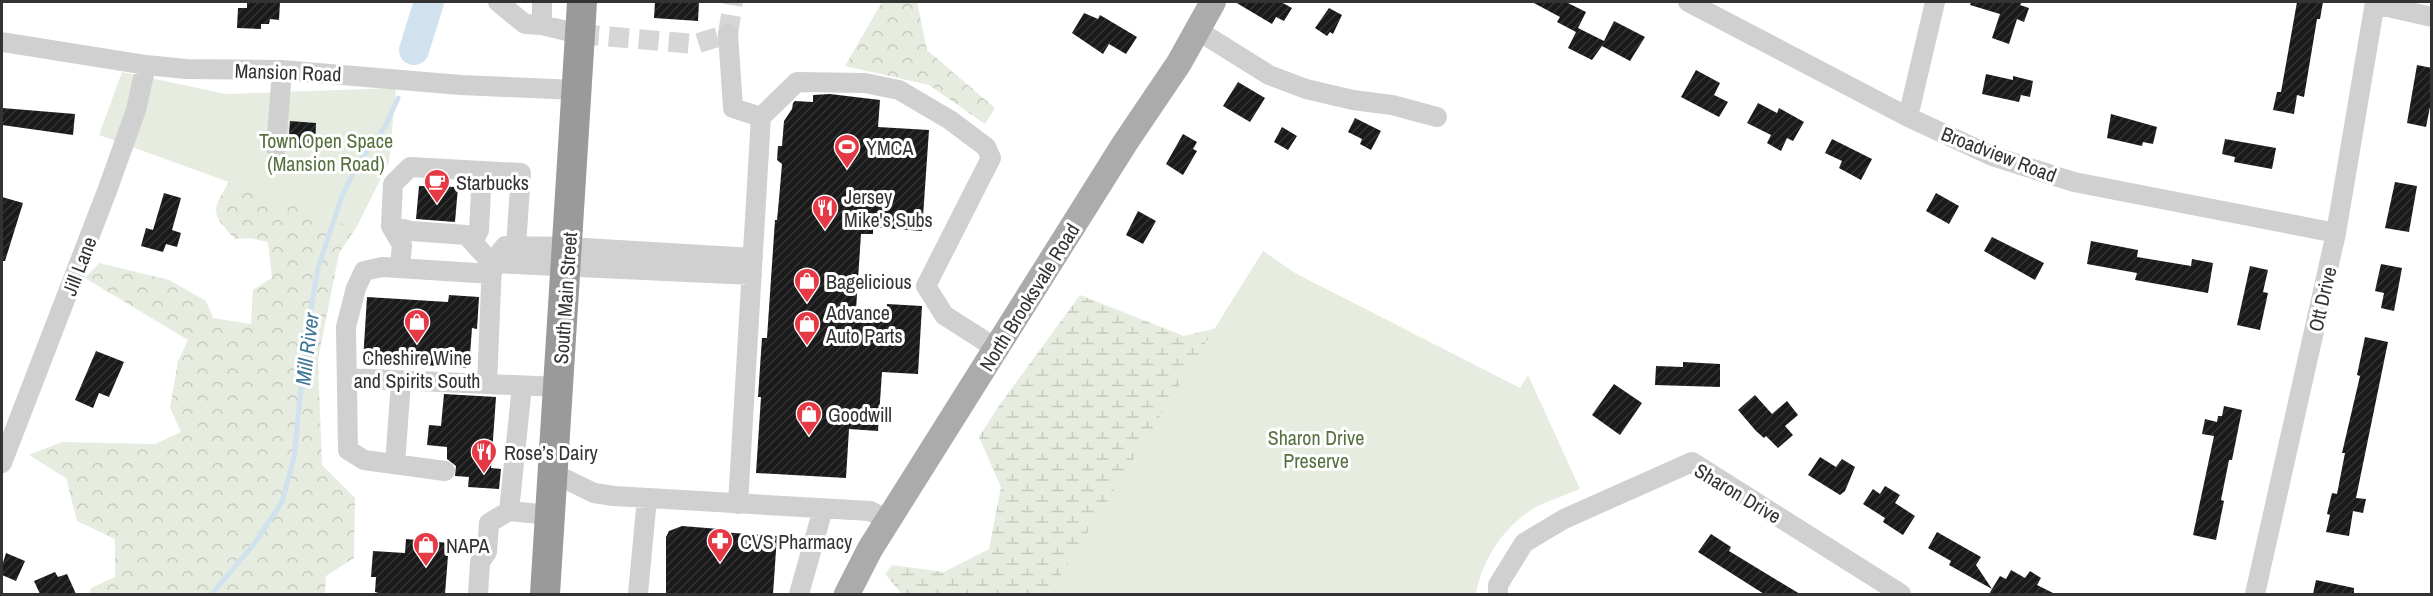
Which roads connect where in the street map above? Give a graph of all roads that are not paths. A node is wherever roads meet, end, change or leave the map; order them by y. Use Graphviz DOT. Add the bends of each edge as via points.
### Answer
graph roads {
  1 [pos="498,2"];
  2 [pos="542,2"];
  3 [pos="582,2"];
  4 [pos="1213,2"];
  5 [pos="1688,2"];
  6 [pos="1935,2"];
  7 [pos="2375,3"];
  8 [pos="2432,16"];
  9 [pos="542,25"];
  10 [pos="1197,30"];
  11 [pos="579,34"];
  12 [pos="728,34"];
  13 [pos="2,42"];
  14 [pos="146,65"];
  15 [pos="282,70"];
  16 [pos="576,90"];
  17 [pos="761,117"];
  18 [pos="1437,117"];
  19 [pos="1908,117"];
  20 [pos="276,148"];
  21 [pos="482,171"];
  22 [pos="392,226"];
  23 [pos="2336,233"];
  24 [pos="473,242"];
  25 [pos="516,246"];
  26 [pos="567,257"];
  27 [pos="752,266"];
  28 [pos="400,267"];
  29 [pos="492,269"];
  30 [pos="997,349"];
  31 [pos="348,378"];
  32 [pos="401,381"];
  33 [pos="487,384"];
  34 [pos="522,386"];
  35 [pos="559,387"];
  36 [pos="2,463"];
  37 [pos="396,464"];
  38 [pos="445,471"];
  39 [pos="553,473"];
  40 [pos="647,498"];
  41 [pos="738,504"];
  42 [pos="824,509"];
  43 [pos="509,511"];
  44 [pos="550,515"];
  45 [pos="888,520"];
  46 [pos="478,594"];
  47 [pos="545,594"];
  48 [pos="638,594"];
  49 [pos="799,594"];
  50 [pos="847,594"];
  51 [pos="1498,594"];
  52 [pos="1901,594"];
  53 [pos="2255,594"];
  1 -- 9 [label="street" via="525,24"];
  2 -- 9 [label="street"];
  3 -- 11 [label="highway, South Main Street"];
  4 -- 10 [label="main road, North Brooksvale Road"];
  5 -- 19 [label="street, Broadview Road"];
  6 -- 19 [label="street"];
  7 -- 8 [label="street"];
  7 -- 23 [label="street, Ott Drive"];
  9 -- 11 [label="street"];
  10 -- 18 [label="street" via="1269,75 1306,89"];
  10 -- 30 [label="main road, North Brooksvale Road"];
  11 -- 16 [label="highway, South Main Street"];
  12 -- 17 [label="street" via="733,108"];
  13 -- 14 [label="street, Mansion Road"];
  14 -- 15 [label="street, Mansion Road"];
  14 -- 36 [label="street, Jill Lane" via="136,110 107,191"];
  15 -- 16 [label="street, Mansion Road"];
  15 -- 20 [label="street"];
  16 -- 26 [label="highway, South Main Street"];
  17 -- 27 [label="street"];
  17 -- 30 [label="street" via="797,82 865,83 899,90 986,147 991,158 926,286 944,315"];
  19 -- 23 [label="street, Broadview Road" via="1992,156 2074,182"];
  21 -- 22 [label="street" via="410,167 393,184"];
  21 -- 24 [label="street" via="479,230"];
  21 -- 25 [label="street" via="521,173"];
  22 -- 24 [label="street" via="466,236"];
  22 -- 28 [label="street" via="402,245"];
  23 -- 53 [label="street, Ott Drive"];
  24 -- 29 [label="street"];
  25 -- 26 [label="street"];
  25 -- 29 [label="street" via="504,246"];
  26 -- 27 [label="street"];
  26 -- 29 [label="street"];
  26 -- 35 [label="highway, South Main Street"];
  27 -- 41 [label="street"];
  28 -- 29 [label="street"];
  28 -- 31 [label="street" via="364,271 356,288 346,327"];
  29 -- 33 [label="street"];
  30 -- 45 [label="main road, North Brooksvale Road"];
  31 -- 32 [label="street"];
  31 -- 37 [label="street" via="348,450 363,460"];
  32 -- 33 [label="street"];
  32 -- 37 [label="street"];
  33 -- 34 [label="street"];
  34 -- 35 [label="street"];
  34 -- 43 [label="street"];
  35 -- 39 [label="highway, South Main Street"];
  37 -- 38 [label="street"];
  39 -- 40 [label="street" via="594,493"];
  39 -- 44 [label="highway, South Main Street"];
  40 -- 41 [label="street"];
  40 -- 48 [label="street"];
  41 -- 42 [label="street"];
  42 -- 45 [label="street" via="870,511"];
  42 -- 49 [label="street"];
  43 -- 44 [label="street"];
  43 -- 46 [label="street" via="489,523"];
  44 -- 47 [label="highway, South Main Street"];
  45 -- 50 [label="main road, North Brooksvale Road"];
  51 -- 52 [label="street, Sharon Drive" via="1498,585 1524,543 1564,519 1692,462"];
}
